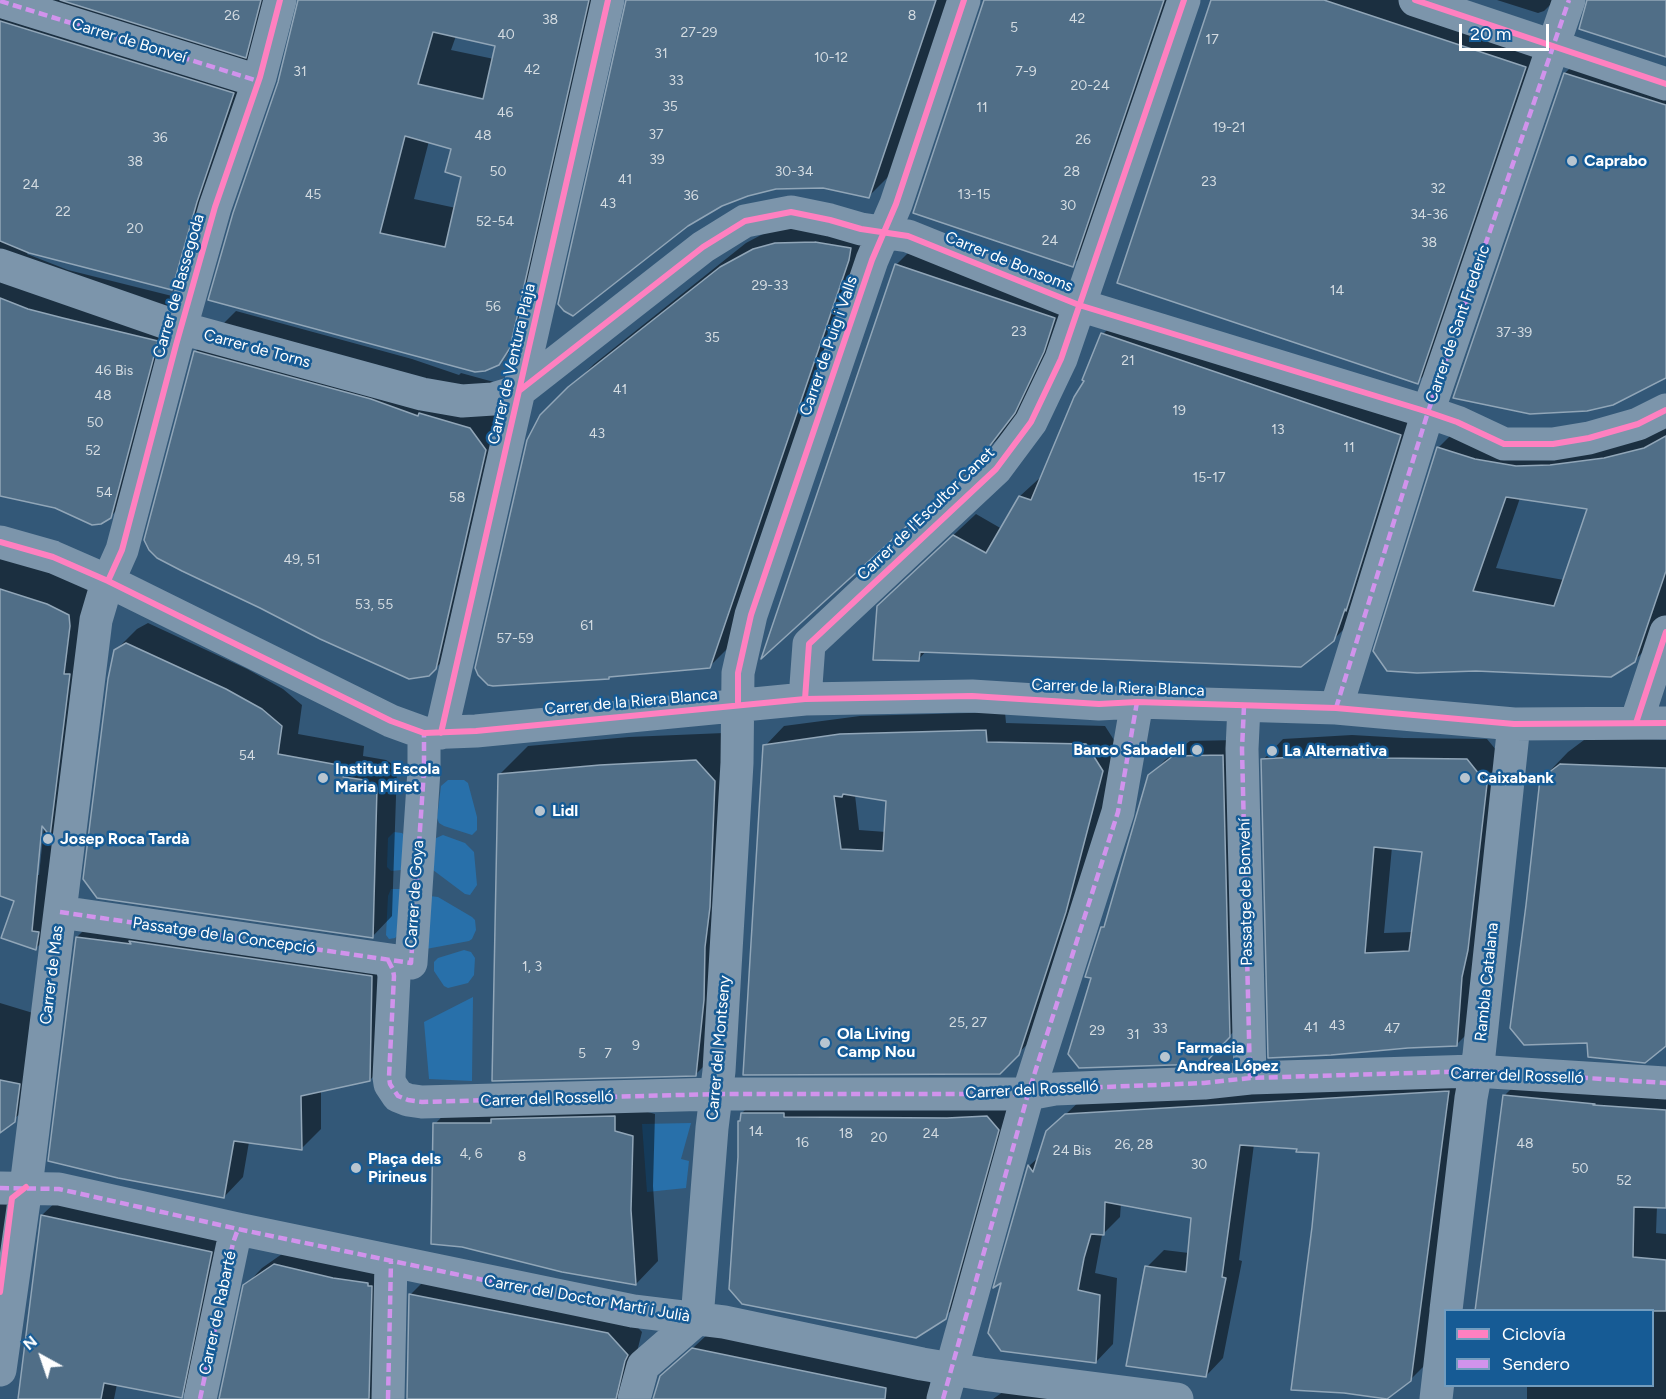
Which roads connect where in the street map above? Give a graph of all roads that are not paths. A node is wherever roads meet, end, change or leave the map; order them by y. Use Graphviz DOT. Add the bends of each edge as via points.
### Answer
graph roads {
  1 [pos="280,0"];
  2 [pos="608,0"];
  3 [pos="964,0"];
  4 [pos="1184,0"];
  5 [pos="1415,0"];
  6 [pos="1569,0"];
  7 [pos="0,2"];
  8 [pos="1554,46"];
  9 [pos="258,81"];
  10 [pos="1666,84"];
  11 [pos="884,232"];
  12 [pos="0,265"];
  13 [pos="1079,305"];
  14 [pos="181,328"];
  15 [pos="519,391"];
  16 [pos="1666,410"];
  17 [pos="1428,412"];
  18 [pos="0,542"];
  19 [pos="108,580"];
  20 [pos="1666,632"];
  21 [pos="805,699"];
  22 [pos="1137,702"];
  23 [pos="738,705"];
  24 [pos="1244,706"];
  25 [pos="1336,708"];
  26 [pos="1651,723"];
  27 [pos="1514,724"];
  28 [pos="433,733"];
  29 [pos="60,912"];
  30 [pos="388,960"];
  31 [pos="1474,1071"];
  32 [pos="1250,1078"];
  33 [pos="1666,1083"];
  34 [pos="717,1094"];
  35 [pos="1028,1094"];
  36 [pos="399,1096"];
  37 [pos="13,1188"];
  38 [pos="238,1229"];
  39 [pos="391,1261"];
  40 [pos="1446,1309"];
  41 [pos="633,1311"];
  42 [pos="697,1319"];
  43 [pos="1444,1329"];
  44 [pos="643,1366"];
  45 [pos="0,1370"];
  46 [pos="947,1384"];
  47 [pos="200,1399"];
  48 [pos="388,1399"];
  49 [pos="634,1399"];
  50 [pos="1177,1399"];
  51 [pos="1436,1399"];
  1 -- 9 [label="street, Carrer de Bassegoda"];
  2 -- 15 [label="street, Carrer de Ventura Plaja"];
  3 -- 11 [label="street, Carrer de Puig i Valls"];
  4 -- 13 [label="street, Carrer de l'Escultor Canet"];
  5 -- 8 [label="street"];
  6 -- 8 [label="street, Carrer de Sant Frederic"];
  7 -- 9 [label="street, Carrer de Bonveí"];
  8 -- 10 [label="street"];
  8 -- 17 [label="street, Carrer de Sant Frederic"];
  9 -- 14 [label="street, Carrer de Bassegoda" via="215,207"];
  11 -- 13 [label="street, Carrer de Bonsoms" via="908,236"];
  11 -- 15 [label="street, Carrer de Bonsoms" via="791,212 745,221 702,247"];
  11 -- 23 [label="street, Carrer de Puig i Valls" via="751,615 738,673"];
  12 -- 14 [label="street, Carrer de Torns"];
  13 -- 17 [label="street, Carrer de Bonsoms"];
  13 -- 21 [label="street, Carrer de l'Escultor Canet" via="1061,359 1031,422 996,470 809,644"];
  14 -- 15 [label="street, Carrer de Torns" via="422,394 462,401 493,399"];
  14 -- 19 [label="street, Carrer de Bassegoda" via="122,550"];
  15 -- 28 [label="street, Carrer de Ventura Plaja"];
  16 -- 17 [label="street, Carrer de Bonsoms" via="1638,424 1553,444 1504,444"];
  17 -- 25 [label="street, Carrer de Sant Frederic"];
  18 -- 19 [label="street, Carrer de la Riera Blanca" via="53,557"];
  19 -- 28 [label="street, Carrer de la Riera Blanca" via="391,721"];
  19 -- 29 [label="street, Carrer de Mas" via="96,620"];
  20 -- 26 [label="street"];
  21 -- 22 [label="street, Carrer de la Riera Blanca" via="972,696 1099,704"];
  21 -- 23 [label="street, Carrer de la Riera Blanca"];
  22 -- 24 [label="street, Carrer de la Riera Blanca"];
  22 -- 35 [label="street" via="1118,812"];
  23 -- 28 [label="street, Carrer de la Riera Blanca"];
  23 -- 34 [label="street, Carrer del Montseny"];
  24 -- 25 [label="street, Carrer de la Riera Blanca"];
  24 -- 32 [label="street, Passatge de Bonvehí"];
  25 -- 27 [label="street, Carrer de la Riera Blanca"];
  26 -- 27 [label="street, Carrer de la Riera Blanca"];
  27 -- 31 [label="street, Rambla Catalana" via="1479,1055"];
  28 -- 30 [label="street, Carrer de Goya" via="424,770 411,963"];
  29 -- 30 [label="street, Passatge de la Concepció"];
  29 -- 37 [label="street, Carrer de Mas"];
  30 -- 36 [label="street, Carrer de Goya" via="394,976 389,1077"];
  31 -- 32 [label="street, Carrer del Rosselló"];
  31 -- 33 [label="street, Carrer del Rosselló"];
  31 -- 40 [label="street, Rambla Catalana"];
  32 -- 35 [label="street, Carrer del Rosselló" via="1055,1089"];
  34 -- 35 [label="street, Carrer del Rosselló"];
  34 -- 36 [label="street, Carrer del Rosselló" via="438,1102"];
  34 -- 42 [label="street, Carrer del Montseny"];
  35 -- 46 [label="street"];
  37 -- 38 [label="street, Carrer del Doctor Martí i Julià" via="60,1189"];
  37 -- 45 [label="street, Carrer de Mas"];
  38 -- 39 [label="street, Carrer del Doctor Martí i Julià"];
  38 -- 47 [label="street, Carrer de Rabarté"];
  39 -- 41 [label="street, Carrer del Doctor Martí i Julià"];
  39 -- 48 [label="street"];
  41 -- 42 [label="street, Carrer del Doctor Martí i Julià"];
  41 -- 44 [label="street"];
  42 -- 44 [label="street"];
  42 -- 46 [label="street, Carrer del Doctor Martí i Julià" via="724,1322"];
  43 -- 51 [label="street, Rambla Catalana"];
  44 -- 49 [label="street"];
  46 -- 50 [label="street, Carrer del Doctor Martí i Julià"];
}
